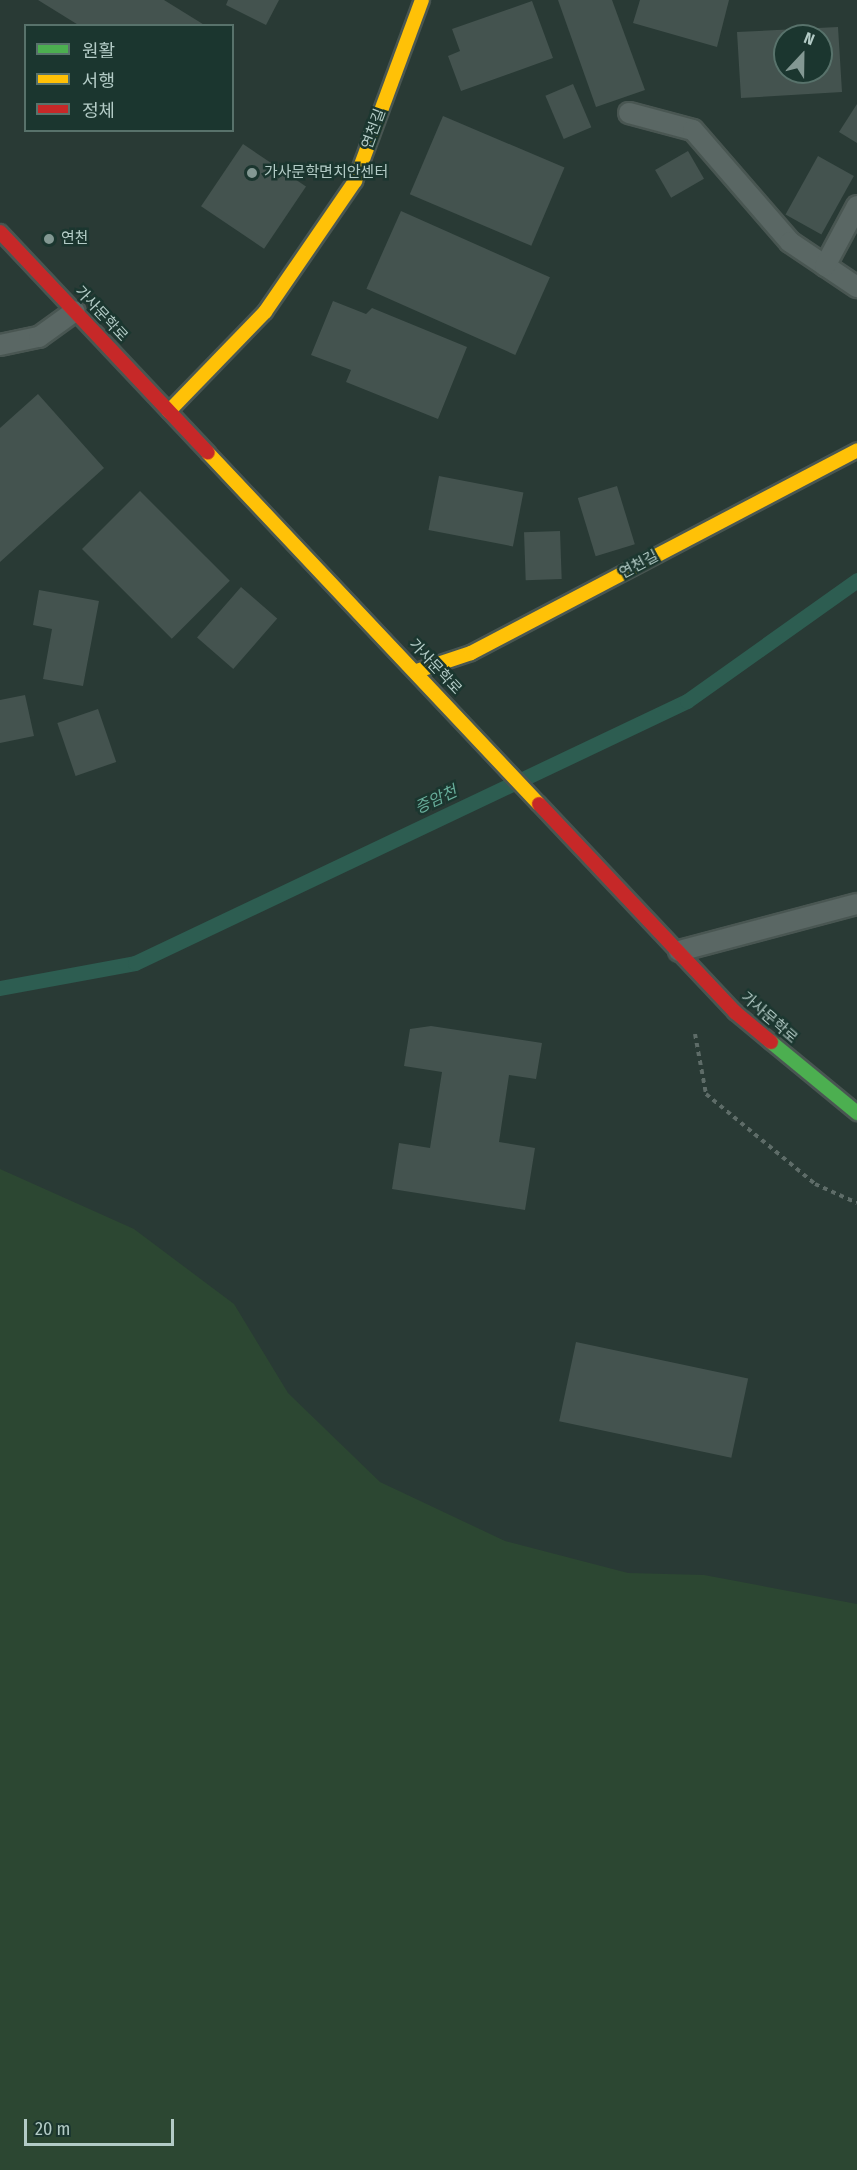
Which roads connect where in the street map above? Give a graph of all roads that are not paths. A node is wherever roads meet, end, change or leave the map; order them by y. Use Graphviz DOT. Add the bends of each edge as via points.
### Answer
graph roads {
  1 [pos="422,0"];
  2 [pos="629,112"];
  3 [pos="857,206"];
  4 [pos="0,232"];
  5 [pos="825,266"];
  6 [pos="857,287"];
  7 [pos="75,311"];
  8 [pos="0,345"];
  9 [pos="169,411"];
  10 [pos="857,450"];
  11 [pos="417,671"];
  12 [pos="857,904"];
  13 [pos="679,951"];
  14 [pos="857,1113"];
  1 -- 9 [label="main road, 연천길" via="355,181 265,312"];
  2 -- 5 [label="lane" via="693,130 790,242"];
  3 -- 5 [label="lane"];
  4 -- 7 [label="main road, 가사문학로"];
  5 -- 6 [label="lane"];
  7 -- 8 [label="lane" via="39,337"];
  7 -- 9 [label="main road, 가사문학로"];
  9 -- 11 [label="main road, 가사문학로"];
  10 -- 11 [label="main road, 연천길" via="471,653"];
  11 -- 13 [label="main road, 가사문학로"];
  12 -- 13 [label="lane"];
  13 -- 14 [label="main road, 가사문학로" via="735,1012"];
}
